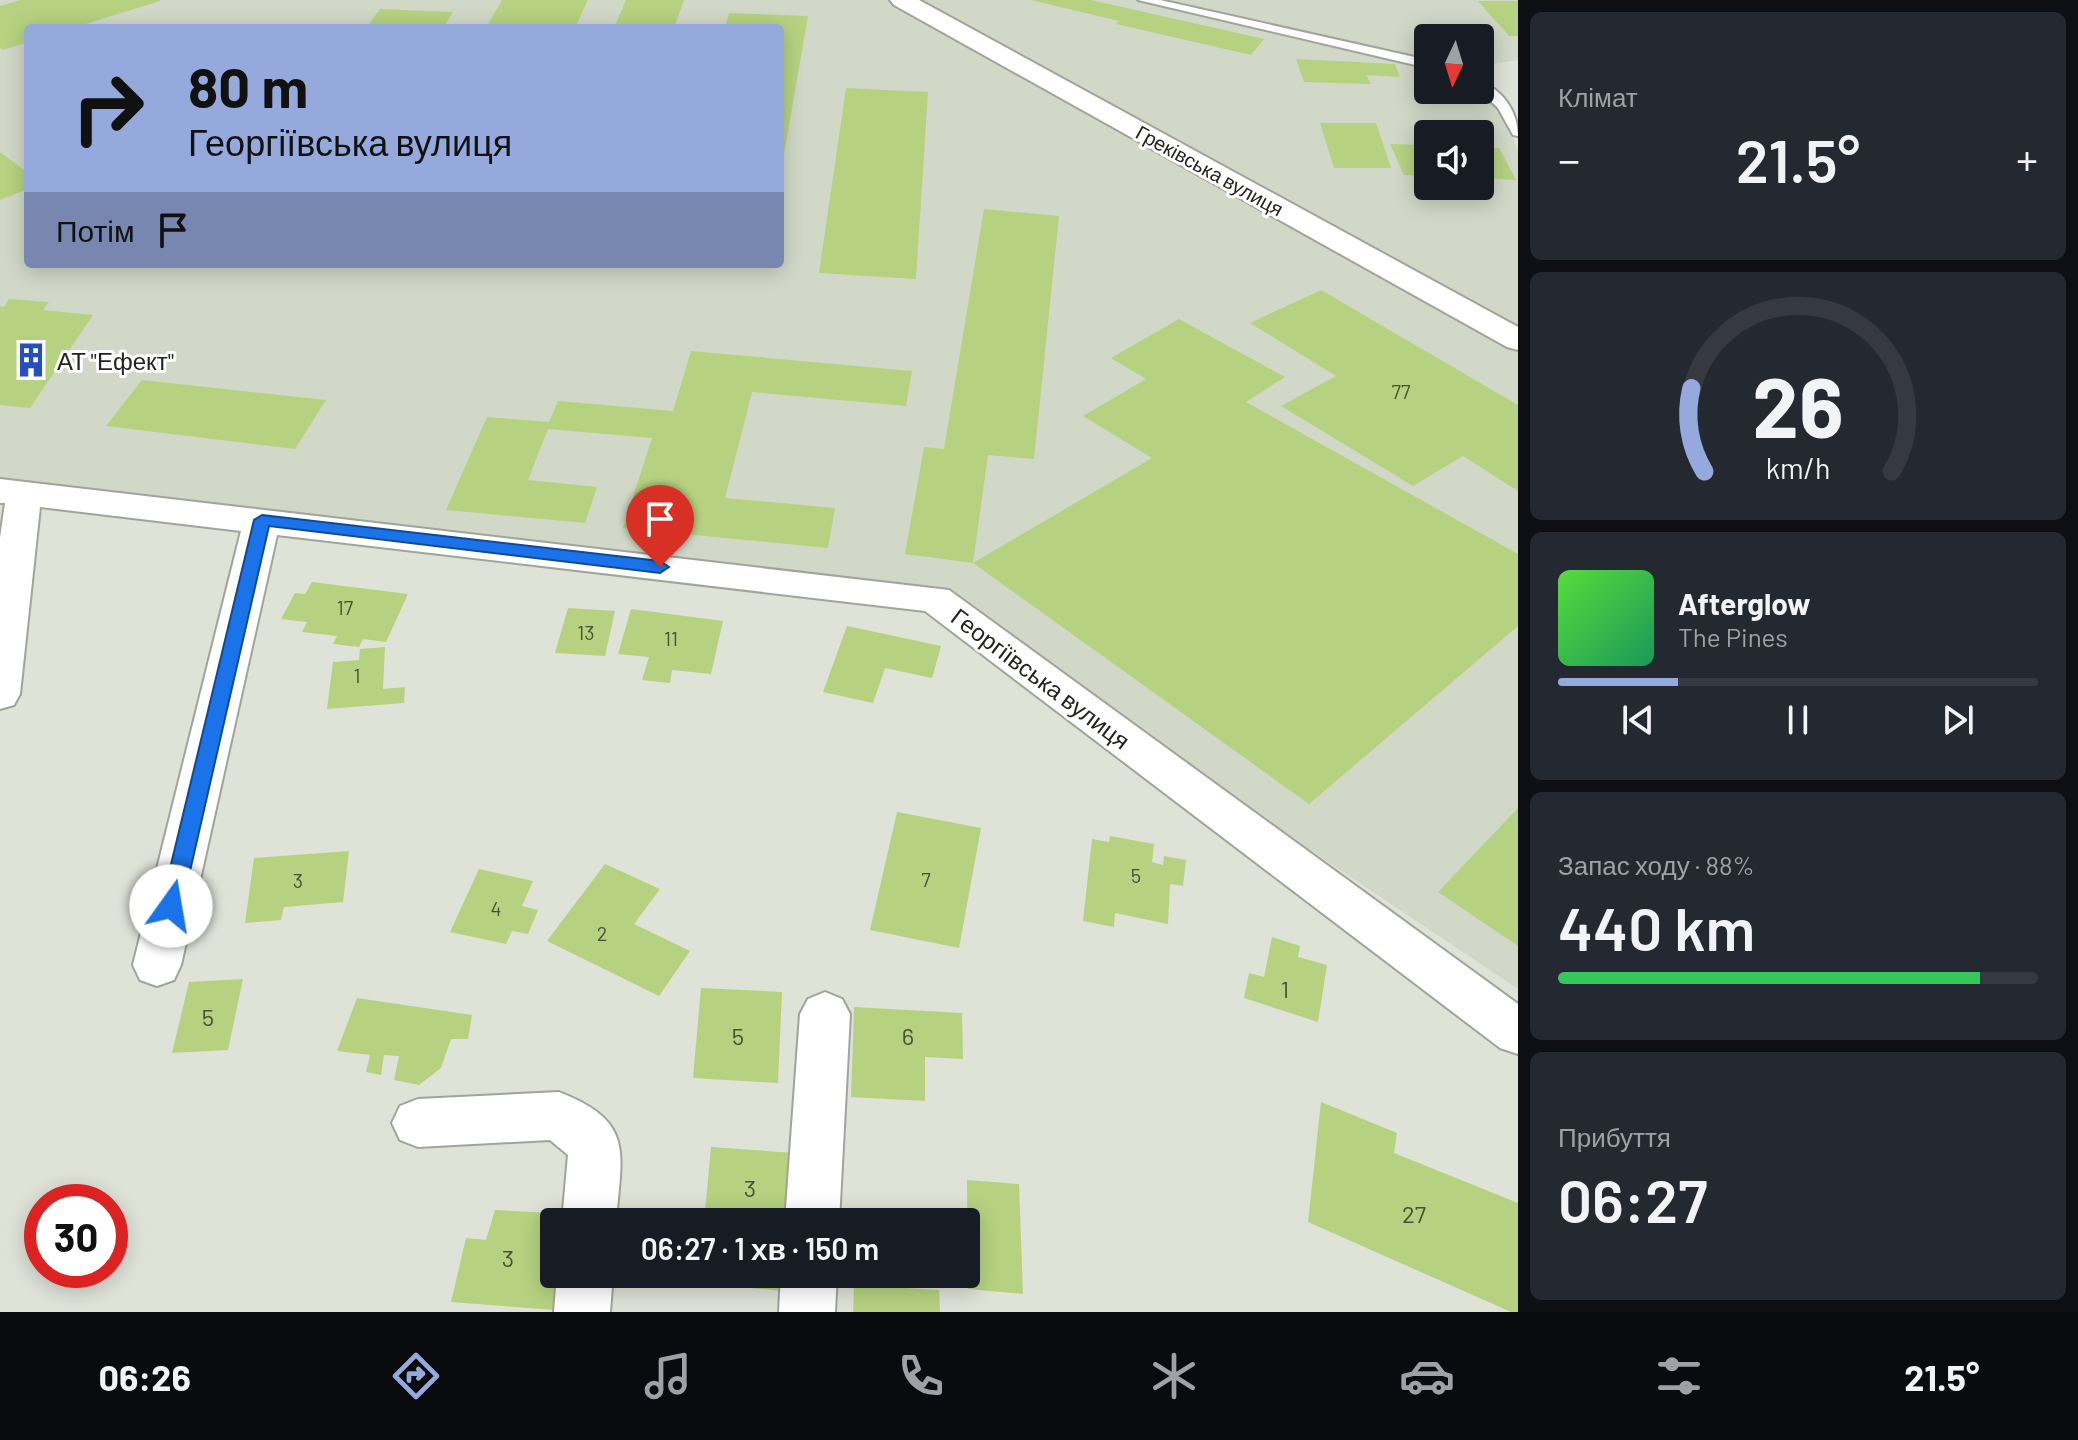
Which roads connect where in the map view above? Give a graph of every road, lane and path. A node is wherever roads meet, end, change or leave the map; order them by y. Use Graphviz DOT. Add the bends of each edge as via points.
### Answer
graph roads {
  1 [pos="902,0"];
  2 [pos="1144,0"];
  3 [pos="1414,61"];
  4 [pos="1494,97"];
  5 [pos="1518,132"];
  6 [pos="1518,340"];
  7 [pos="12,491"];
  8 [pos="262,520"];
  9 [pos="0,694"];
  10 [pos="157,965"];
  11 [pos="825,1014"];
  12 [pos="1518,1032"];
  13 [pos="418,1123"];
  14 [pos="590,1208"];
  15 [pos="813,1208"];
  16 [pos="584,1288"];
  17 [pos="808,1288"];
  18 [pos="582,1312"];
  19 [pos="807,1312"];
  1 -- 6 [label="street, Греківська вулиця"];
  2 -- 3 [label="lane"];
  4 -- 5 [label="lane"];
  7 -- 8 [label="street, Георгіївська вулиця"];
  7 -- 9 [label="street"];
  8 -- 10 [label="street"];
  8 -- 12 [label="street, Георгіївська вулиця" via="935,599"];
  11 -- 15 [label="street"];
  13 -- 14 [label="street" via="559,1116 595,1144"];
  16 -- 18 [label="street"];
  17 -- 19 [label="street"];
}
